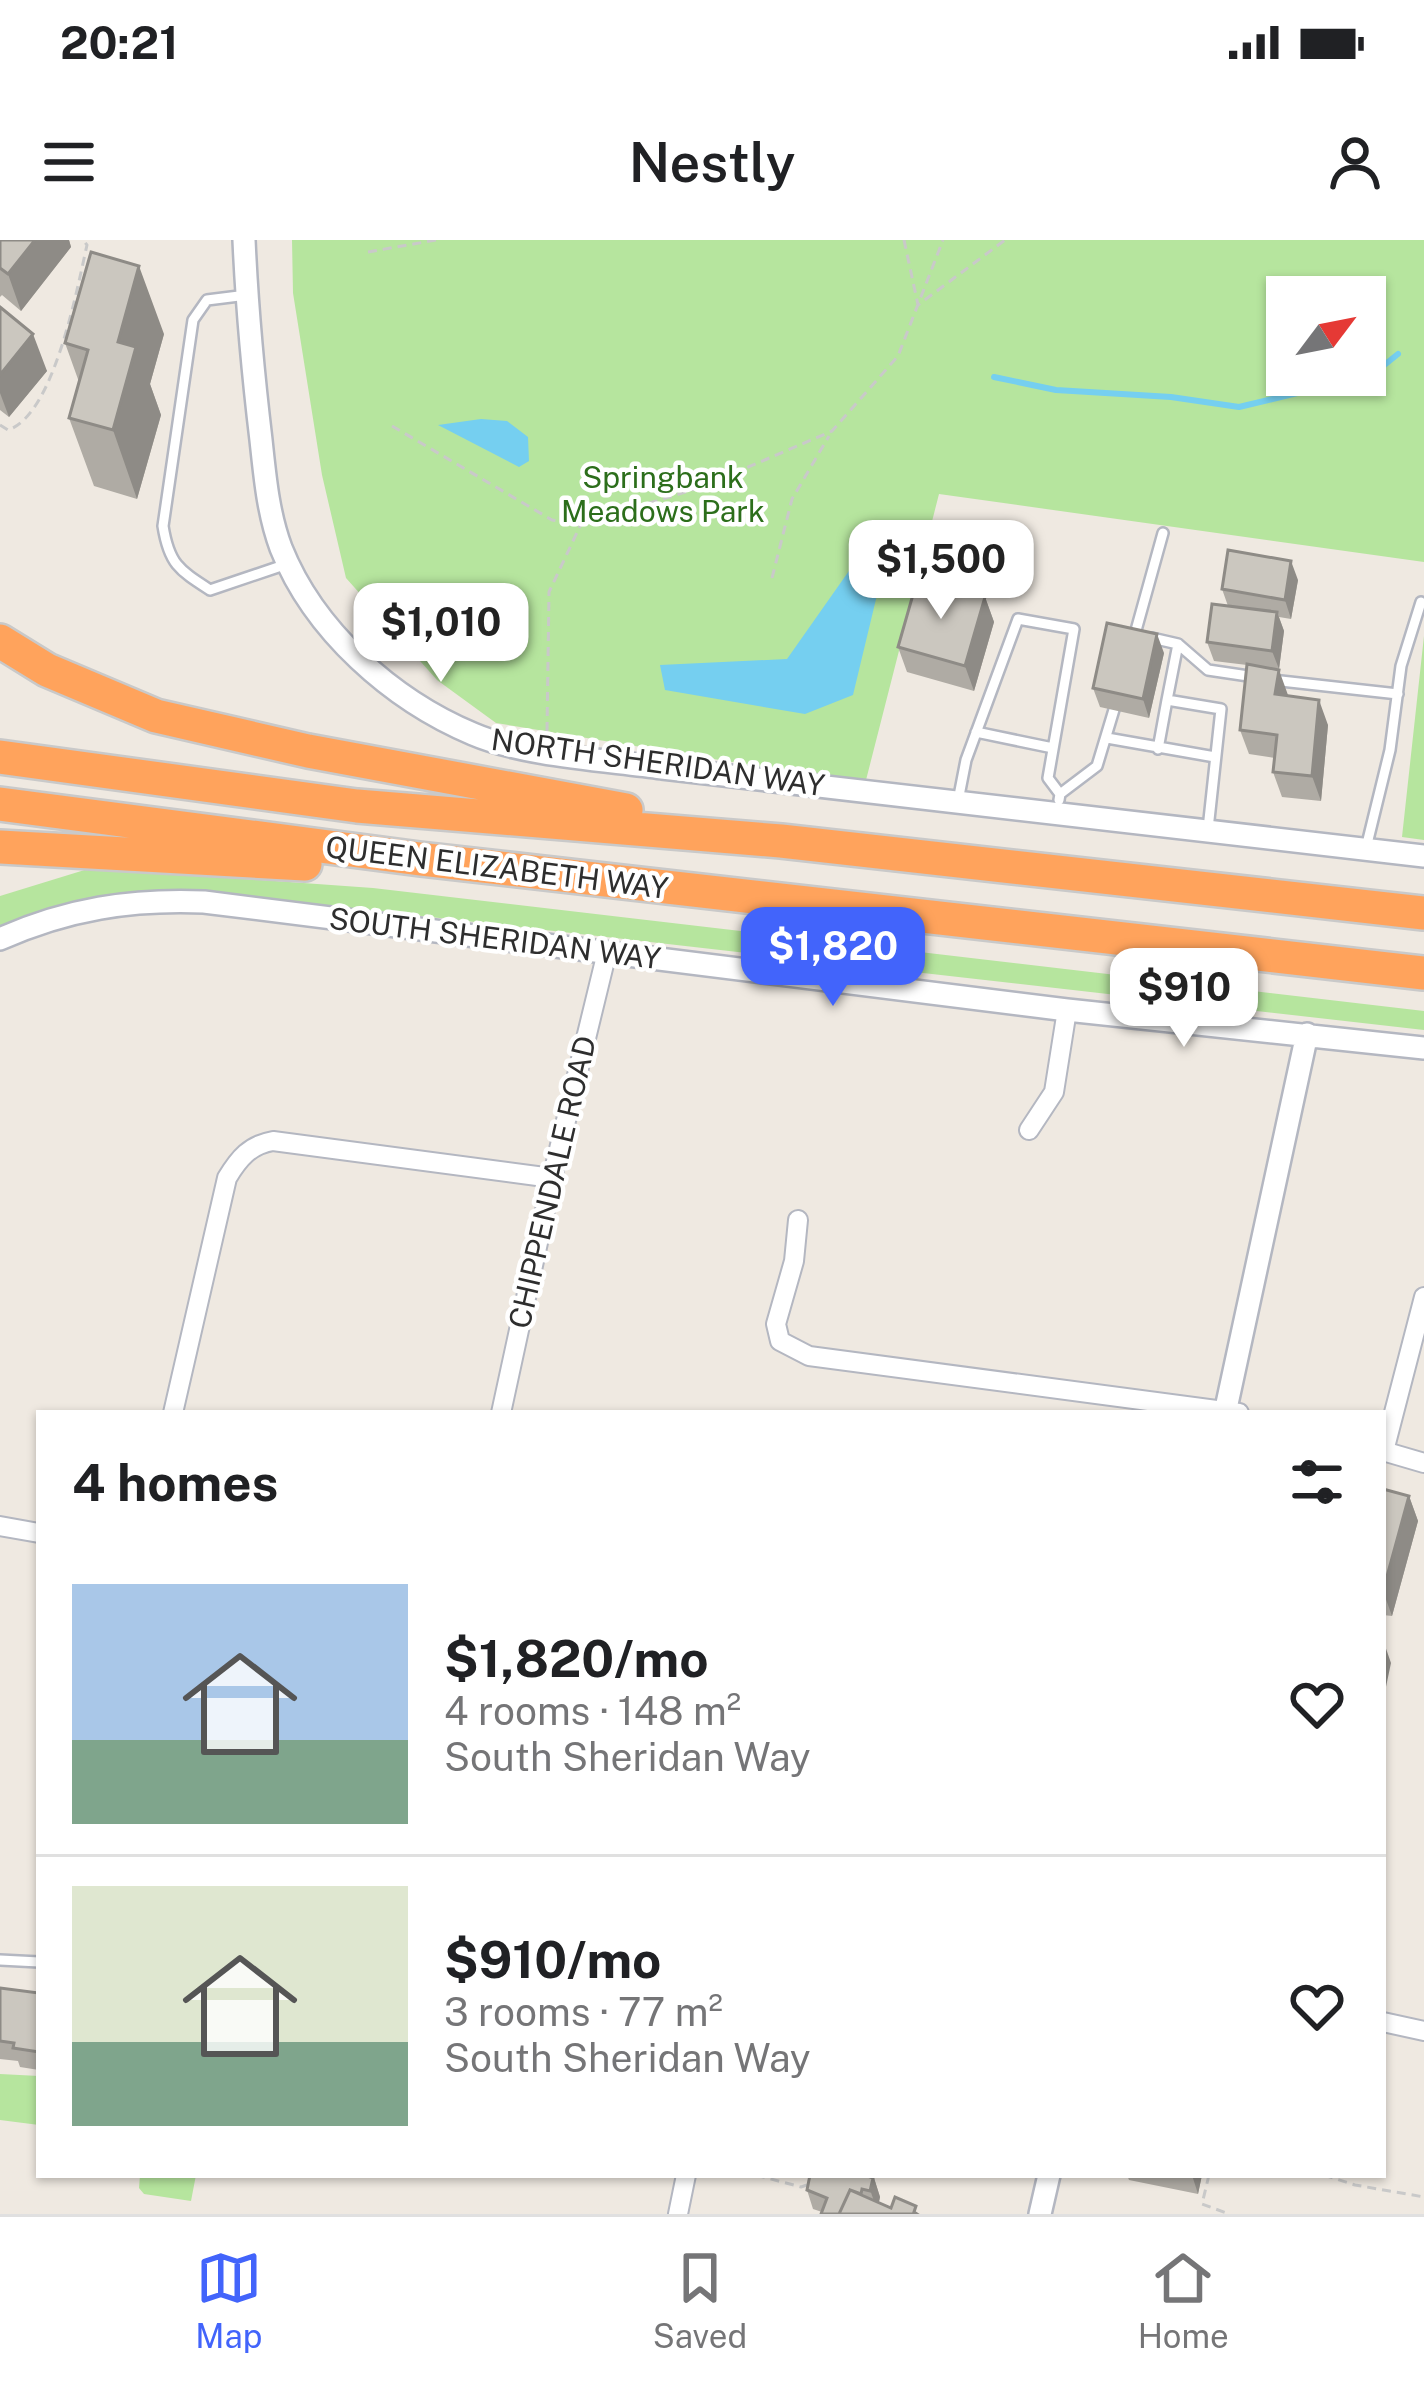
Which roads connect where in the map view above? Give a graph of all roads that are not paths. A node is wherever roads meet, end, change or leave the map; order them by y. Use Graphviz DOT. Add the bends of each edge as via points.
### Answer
graph roads {
  1 [pos="244,240"];
  2 [pos="247,296"];
  3 [pos="1163,532"];
  4 [pos="290,564"];
  5 [pos="1421,602"];
  6 [pos="1135,634"];
  7 [pos="0,641"];
  8 [pos="1178,644"];
  9 [pos="1129,655"];
  10 [pos="1398,694"];
  11 [pos="1118,696"];
  12 [pos="1167,700"];
  13 [pos="976,732"];
  14 [pos="1107,738"];
  15 [pos="1053,748"];
  16 [pos="1158,749"];
  17 [pos="1215,757"];
  18 [pos="0,758"];
  19 [pos="958,801"];
  20 [pos="1059,802"];
  21 [pos="0,804"];
  22 [pos="1208,829"];
  23 [pos="781,841"];
  24 [pos="0,847"];
  25 [pos="1366,848"];
  26 [pos="1424,856"];
  27 [pos="420,859"];
  28 [pos="1424,913"];
  29 [pos="0,939"];
  30 [pos="607,952"];
  31 [pos="1424,973"];
  32 [pos="1066,1010"];
  33 [pos="1307,1034"];
  34 [pos="1424,1048"];
  35 [pos="1029,1130"];
  36 [pos="551,1178"];
  37 [pos="798,1220"];
  38 [pos="1424,1297"];
  39 [pos="174,1410"];
  40 [pos="502,1410"];
  41 [pos="1215,1410"];
  42 [pos="1230,1410"];
  43 [pos="1386,1440"];
  44 [pos="1386,1452"];
  45 [pos="1424,1463"];
  46 [pos="0,1526"];
  47 [pos="36,1532"];
  48 [pos="0,1960"];
  49 [pos="36,1962"];
  50 [pos="1386,2024"];
  51 [pos="1424,2031"];
  52 [pos="685,2178"];
  53 [pos="1048,2178"];
  54 [pos="678,2214"];
  55 [pos="1040,2214"];
  1 -- 2 [label="street, NORTH SHERIDAN WAY"];
  2 -- 4 [label="street, NORTH SHERIDAN WAY" via="269,509"];
  2 -- 4 [label="lane" via="207,300 193,320 163,526 167,554 211,590"];
  3 -- 6 [label="lane"];
  4 -- 19 [label="street, NORTH SHERIDAN WAY" via="330,628 371,672 476,736 547,752"];
  5 -- 10 [label="lane"];
  6 -- 8 [label="lane"];
  6 -- 9 [label="lane"];
  7 -- 23 [label="highway" via="156,716"];
  8 -- 10 [label="lane" via="1208,670"];
  8 -- 12 [label="lane"];
  10 -- 25 [label="lane"];
  11 -- 14 [label="lane"];
  12 -- 16 [label="lane"];
  12 -- 17 [label="lane" via="1221,709"];
  13 -- 15 [label="lane"];
  13 -- 15 [label="lane" via="1018,619 1074,629"];
  13 -- 19 [label="lane"];
  14 -- 16 [label="lane"];
  14 -- 20 [label="lane" via="1097,766"];
  15 -- 20 [label="lane" via="1048,778"];
  16 -- 17 [label="lane"];
  17 -- 22 [label="lane"];
  18 -- 23 [label="highway, QUEEN ELIZABETH WAY" via="357,806"];
  19 -- 20 [label="street, NORTH SHERIDAN WAY"];
  20 -- 22 [label="street, NORTH SHERIDAN WAY"];
  21 -- 27 [label="highway, QUEEN ELIZABETH WAY"];
  22 -- 25 [label="street, NORTH SHERIDAN WAY"];
  23 -- 28 [label="highway, QUEEN ELIZABETH WAY"];
  24 -- 27 [label="highway" via="374,868"];
  25 -- 26 [label="street, NORTH SHERIDAN WAY"];
  27 -- 31 [label="highway, QUEEN ELIZABETH WAY"];
  29 -- 30 [label="street, SOUTH SHERIDAN WAY" via="76,911 158,900"];
  30 -- 32 [label="street, SOUTH SHERIDAN WAY"];
  30 -- 36 [label="street, CHIPPENDALE ROAD"];
  32 -- 33 [label="street, SOUTH SHERIDAN WAY"];
  32 -- 35 [label="street" via="1054,1092"];
  33 -- 34 [label="street, SOUTH SHERIDAN WAY"];
  33 -- 42 [label="street"];
  36 -- 39 [label="street" via="259,1143 227,1178"];
  36 -- 40 [label="street, CHIPPENDALE ROAD"];
  37 -- 41 [label="street" via="776,1324 792,1351"];
  38 -- 43 [label="street"];
  44 -- 45 [label="street"];
  46 -- 47 [label="street"];
  48 -- 49 [label="lane"];
  50 -- 51 [label="street"];
  52 -- 54 [label="street"];
  53 -- 55 [label="street"];
}
